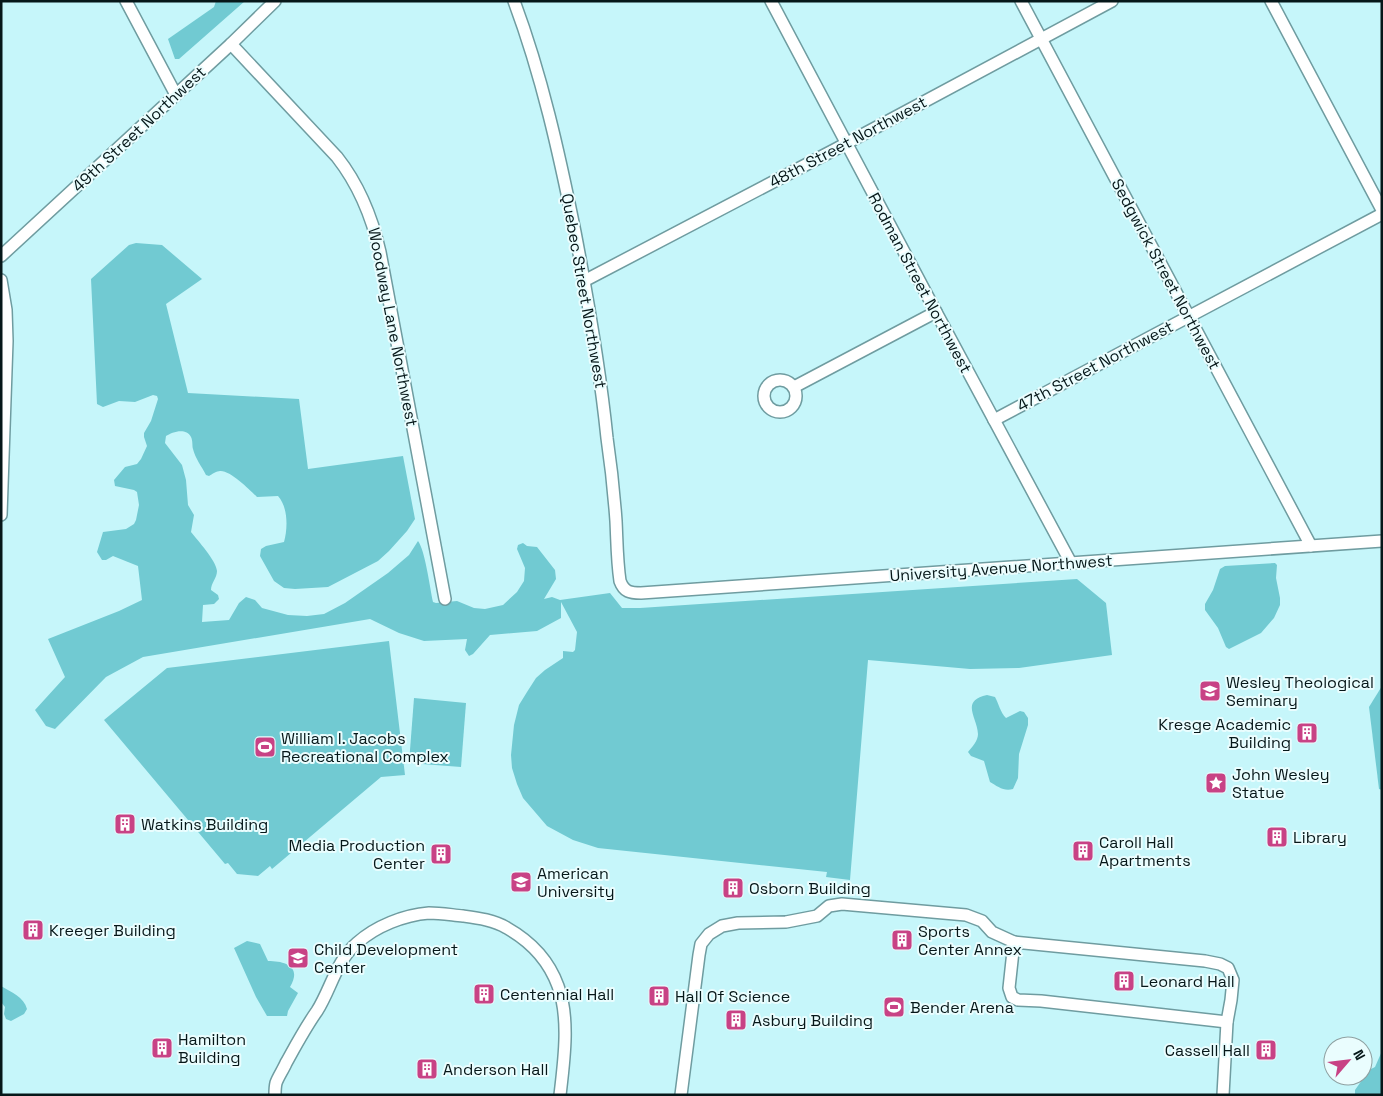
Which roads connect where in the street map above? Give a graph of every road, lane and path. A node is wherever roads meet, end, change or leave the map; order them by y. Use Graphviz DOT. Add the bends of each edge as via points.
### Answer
graph roads {
  1 [pos="126,1"];
  2 [pos="275,1"];
  3 [pos="514,1"];
  4 [pos="771,1"];
  5 [pos="1022,1"];
  6 [pos="1112,1"];
  7 [pos="1271,1"];
  8 [pos="1041,39"];
  9 [pos="231,44"];
  10 [pos="176,95"];
  11 [pos="846,143"];
  12 [pos="1382,212"];
  13 [pos="1,256"];
  14 [pos="1,280"];
  15 [pos="584,280"];
  16 [pos="936,312"];
  17 [pos="1189,316"];
  18 [pos="794,387"];
  19 [pos="994,420"];
  20 [pos="1,515"];
  21 [pos="1382,541"];
  22 [pos="1310,546"];
  23 [pos="1071,563"];
  24 [pos="622,587"];
  25 [pos="445,599"];
  26 [pos="1014,942"];
  27 [pos="1228,1022"];
  28 [pos="275,1095"];
  29 [pos="560,1095"];
  30 [pos="681,1095"];
  31 [pos="1223,1095"];
  1 -- 10 [label="street"];
  2 -- 9 [label="street, 49th Street Northwest"];
  3 -- 15 [label="street, Quebec Street Northwest" via="550,119"];
  4 -- 11 [label="street, Rodman Street Northwest"];
  5 -- 8 [label="street, Sedgwick Street Northwest"];
  6 -- 8 [label="street, 48th Street Northwest"];
  7 -- 12 [label="street"];
  8 -- 11 [label="street, 48th Street Northwest"];
  8 -- 17 [label="street, Sedgwick Street Northwest"];
  9 -- 10 [label="street, 49th Street Northwest"];
  9 -- 25 [label="street, Woodway Lane Northwest" via="338,157 354,180 370,218 381,258"];
  10 -- 13 [label="street, 49th Street Northwest"];
  11 -- 15 [label="street, 48th Street Northwest"];
  11 -- 16 [label="street, Rodman Street Northwest"];
  12 -- 17 [label="street, 47th Street Northwest"];
  14 -- 20 [label="street" via="8,341"];
  15 -- 24 [label="street, Quebec Street Northwest" via="605,420"];
  16 -- 18 [label="street"];
  16 -- 19 [label="street, Rodman Street Northwest"];
  17 -- 19 [label="street, 47th Street Northwest"];
  17 -- 22 [label="street, Sedgwick Street Northwest"];
  19 -- 23 [label="street, Rodman Street Northwest"];
  21 -- 22 [label="street, University Avenue Northwest"];
  22 -- 23 [label="street, University Avenue Northwest"];
  23 -- 24 [label="street, University Avenue Northwest" via="641,594 632,594"];
  26 -- 27 [label="street" via="1220,964 1228,968 1233,980"];
  26 -- 27 [label="street" via="1009,988 1012,997 1018,1000"];
  26 -- 30 [label="street" via="992,932 982,920 966,915 842,904 829,906 817,916 786,922 722,926 701,944 698,955"];
  27 -- 31 [label="street"];
  28 -- 29 [label="street" via="276,1084 350,950 379,928 407,917 431,913 473,917 502,926 531,946 547,964 564,1008"];
}
